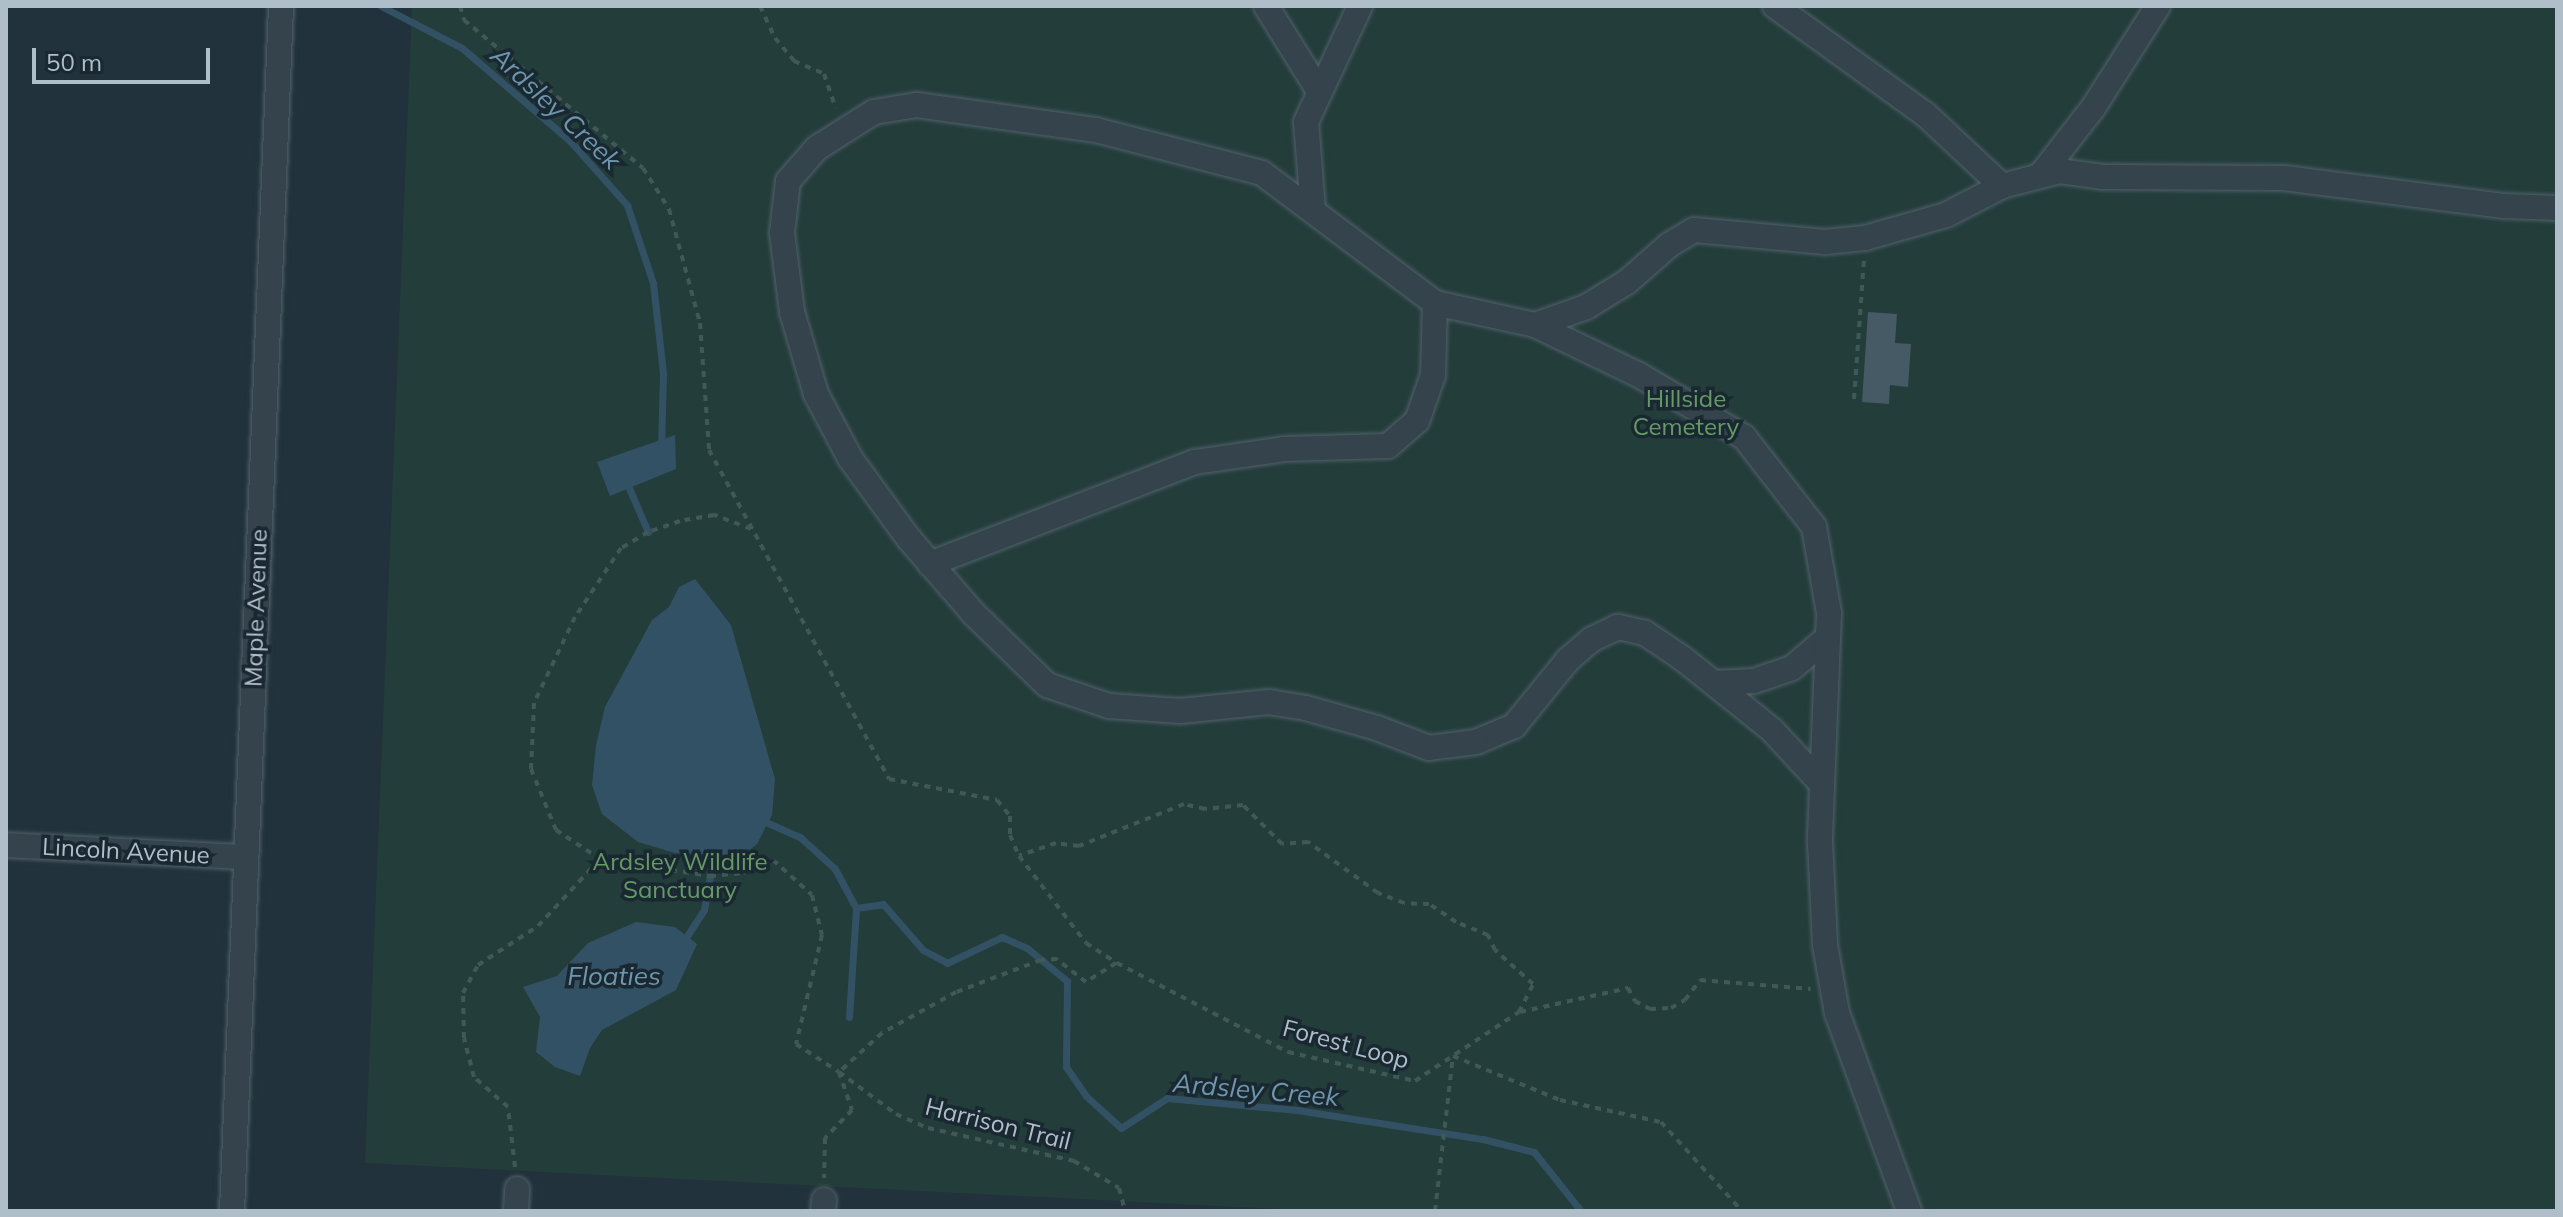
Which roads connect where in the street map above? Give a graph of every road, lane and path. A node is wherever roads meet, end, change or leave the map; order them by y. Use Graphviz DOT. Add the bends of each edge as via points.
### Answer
graph roads {
  1 [pos="281,6"];
  2 [pos="460,6"];
  3 [pos="760,6"];
  4 [pos="1266,6"];
  5 [pos="1360,6"];
  6 [pos="1775,6"];
  7 [pos="2158,6"];
  8 [pos="1319,91"];
  9 [pos="844,131"];
  10 [pos="2040,176"];
  11 [pos="2002,186"];
  12 [pos="2557,208"];
  13 [pos="1313,210"];
  14 [pos="1865,238"];
  15 [pos="1435,303"];
  16 [pos="1535,325"];
  17 [pos="1854,399"];
  18 [pos="753,530"];
  19 [pos="930,564"];
  20 [pos="1827,638"];
  21 [pos="1714,683"];
  22 [pos="1821,783"];
  23 [pos="6,845"];
  24 [pos="1019,856"];
  25 [pos="246,857"];
  26 [pos="600,859"];
  27 [pos="1117,963"];
  28 [pos="1833,990"];
  29 [pos="1519,1012"];
  30 [pos="1453,1056"];
  31 [pos="839,1072"];
  32 [pos="517,1200"];
  33 [pos="824,1206"];
  34 [pos="232,1211"];
  35 [pos="1125,1211"];
  36 [pos="1435,1211"];
  37 [pos="1742,1211"];
  38 [pos="1909,1211"];
  1 -- 25 [label="street, Maple Avenue"];
  2 -- 18 [label="path" via="464,20 643,168 669,209 700,323 709,450"];
  3 -- 9 [label="path" via="775,38 794,61 824,74"];
  4 -- 8 [label="street"];
  5 -- 8 [label="street"];
  6 -- 11 [label="street" via="1925,114"];
  7 -- 10 [label="street" via="2093,108"];
  8 -- 13 [label="street" via="1306,122"];
  9 -- 13 [label="street" via="874,112 917,105 1096,130 1262,173"];
  9 -- 19 [label="street" via="817,148 788,181 782,233 792,312 816,394 850,458"];
  10 -- 11 [label="street"];
  10 -- 12 [label="street" via="2059,171 2103,177 2284,178"];
  11 -- 14 [label="street" via="1946,215"];
  13 -- 15 [label="street"];
  14 -- 16 [label="street" via="1825,242 1694,230 1600,298"];
  14 -- 17 [label="path"];
  15 -- 16 [label="street"];
  15 -- 19 [label="street" via="1433,375 1417,421 1388,446 1284,449 1195,462"];
  16 -- 20 [label="street" via="1639,375 1744,437 1814,527 1829,613"];
  18 -- 24 [label="path" via="889,779 997,800 1010,816 1010,835"];
  18 -- 26 [label="path" via="714,515 658,529 621,548 575,617 534,703 531,769 556,830"];
  19 -- 21 [label="street" via="1047,685 1109,706 1180,711 1269,702 1377,728 1429,748 1476,742 1514,726 1567,661 1592,639 1618,627 1645,633"];
  20 -- 21 [label="street" via="1792,668 1754,681"];
  20 -- 22 [label="street"];
  21 -- 22 [label="street" via="1772,730"];
  22 -- 28 [label="street" via="1825,945"];
  23 -- 25 [label="street, Lincoln Avenue"];
  24 -- 27 [label="path, Forest Loop" via="1086,943"];
  24 -- 29 [label="path" via="1056,843 1079,846 1184,804 1205,809 1243,805 1282,844 1308,842 1378,893 1404,903 1429,904 1488,935 1495,950 1533,984"];
  25 -- 34 [label="street, Maple Avenue"];
  26 -- 31 [label="path, Harrison Trail" via="710,876 743,873 773,860 812,895 822,935 796,1044"];
  26 -- 32 [label="path" via="538,926 478,965 463,993 464,1038 474,1077 508,1107"];
  27 -- 30 [label="path, Forest Loop" via="1288,1052 1415,1081"];
  27 -- 31 [label="path" via="1086,982 1057,959 1041,960 956,992 882,1033"];
  28 -- 29 [label="path" via="1700,980 1671,1008 1650,1009 1635,1001 1628,988"];
  28 -- 38 [label="street"];
  29 -- 30 [label="path, Forest Loop"];
  30 -- 36 [label="path"];
  30 -- 37 [label="path" via="1560,1100 1661,1122"];
  31 -- 33 [label="path" via="852,1110 825,1138"];
  31 -- 35 [label="path, Harrison Trail" via="896,1114 928,1128 1074,1161 1119,1188"];
}
